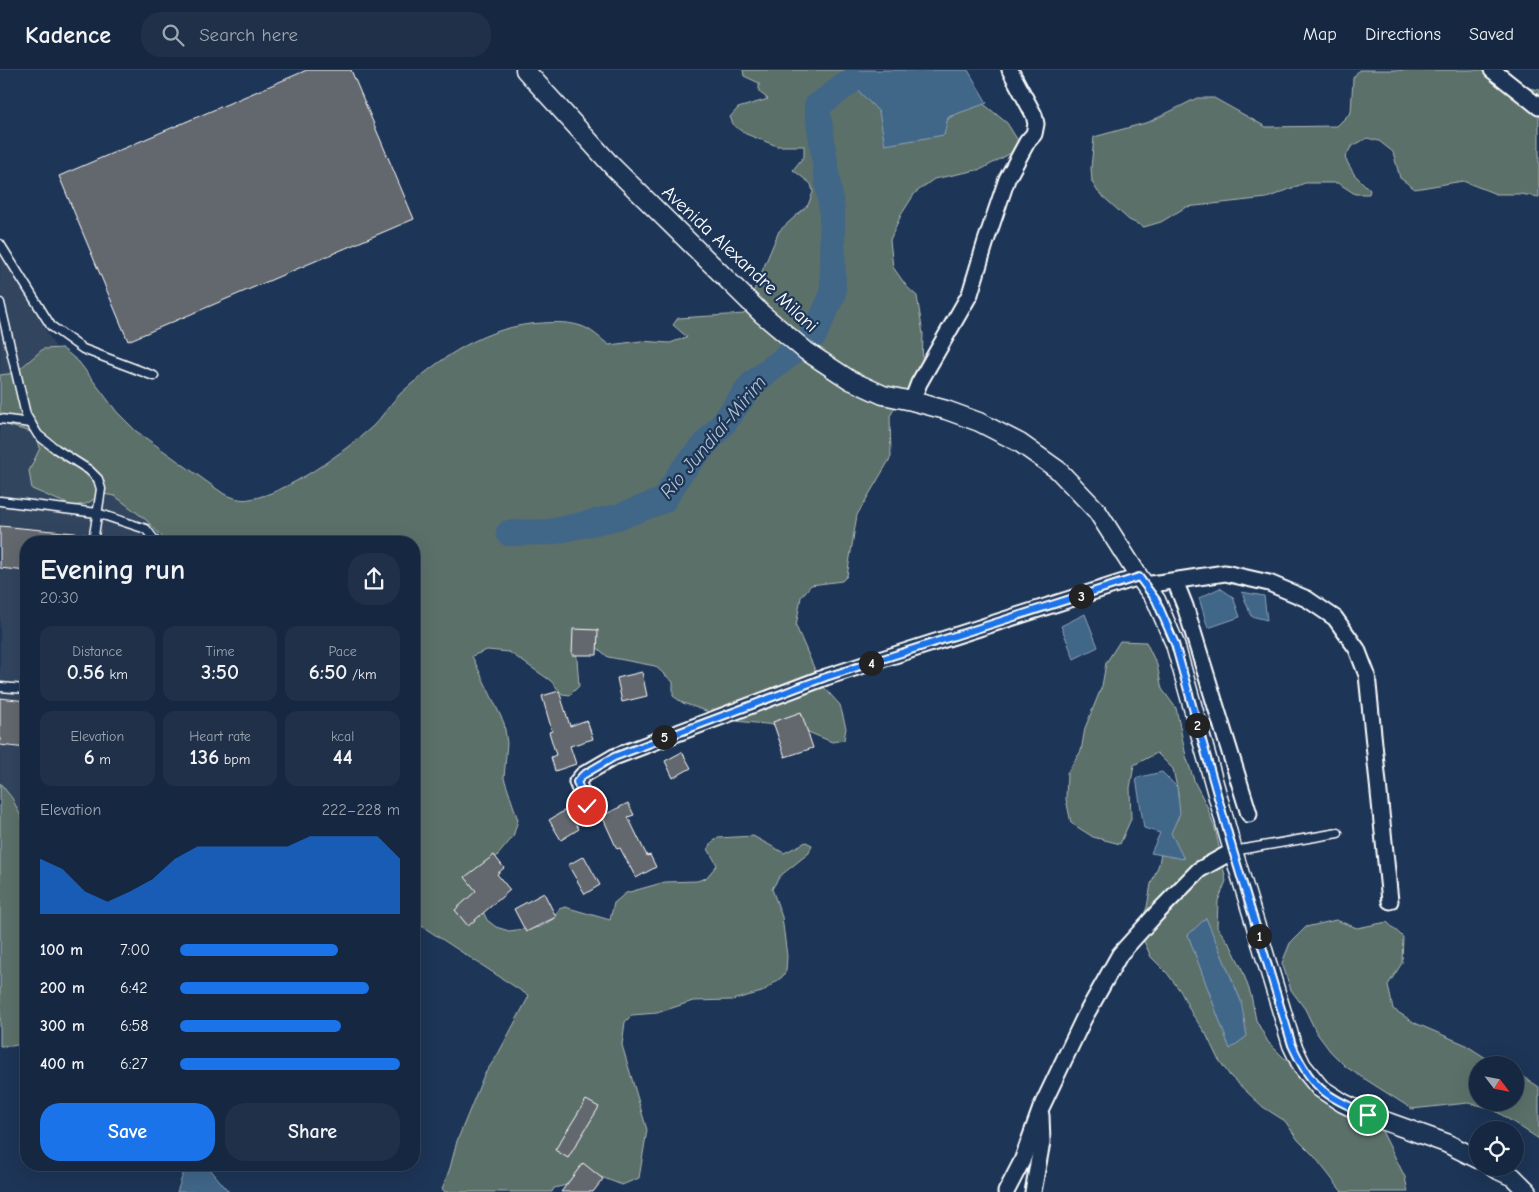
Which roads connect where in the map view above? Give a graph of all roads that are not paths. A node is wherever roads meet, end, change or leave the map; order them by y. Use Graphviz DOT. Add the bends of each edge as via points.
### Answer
graph roads {
  1 [pos="525,70"];
  2 [pos="1010,70"];
  3 [pos="1492,70"];
  4 [pos="1539,107"];
  5 [pos="0,244"];
  6 [pos="0,303"];
  7 [pos="154,376"];
  8 [pos="912,401"];
  9 [pos="0,419"];
  10 [pos="31,423"];
  11 [pos="0,502"];
  12 [pos="97,513"];
  13 [pos="94,536"];
  14 [pos="151,536"];
  15 [pos="1142,581"];
  16 [pos="1175,581"];
  17 [pos="0,687"];
  18 [pos="20,689"];
  19 [pos="587,806"];
  20 [pos="1249,814"];
  21 [pos="1338,833"];
  22 [pos="1233,851"];
  23 [pos="1390,901"];
  24 [pos="1041,1108"];
  25 [pos="1469,1155"];
  26 [pos="1511,1176"];
  27 [pos="1006,1192"];
  28 [pos="1033,1192"];
  29 [pos="1528,1192"];
  1 -- 8 [label="street, Avenida Alexandre Milani" via="613,167 762,314 806,351 850,380 883,395"];
  2 -- 8 [label="street" via="1034,114 1034,134 1007,179 970,294"];
  3 -- 4 [label="street"];
  5 -- 7 [label="lane" via="51,326 83,349"];
  6 -- 10 [label="lane" via="26,415"];
  8 -- 15 [label="street, Avenida Alexandre Milani" via="979,422 1020,443 1058,470 1097,511"];
  9 -- 10 [label="lane"];
  10 -- 12 [label="lane" via="38,435 90,470 98,479 101,489"];
  11 -- 12 [label="lane"];
  12 -- 13 [label="lane"];
  12 -- 14 [label="lane" via="146,529"];
  15 -- 16 [label="street"];
  15 -- 19 [label="street" via="826,677 614,757 577,782"];
  15 -- 22 [label="street, Avenida Alexandre Milani" via="1156,600 1175,644"];
  16 -- 20 [label="street"];
  16 -- 23 [label="street" via="1225,573 1270,583 1307,599 1335,618 1357,649 1367,675"];
  17 -- 18 [label="lane"];
  21 -- 22 [label="lane"];
  22 -- 24 [label="street" via="1199,870 1120,954 1084,1018"];
  22 -- 25 [label="street, Avenida Alexandre Milani" via="1292,1045 1302,1066 1320,1088 1343,1103"];
  24 -- 27 [label="street" via="1022,1161"];
  24 -- 28 [label="street" via="1042,1142"];
  26 -- 29 [label="street"];
}
